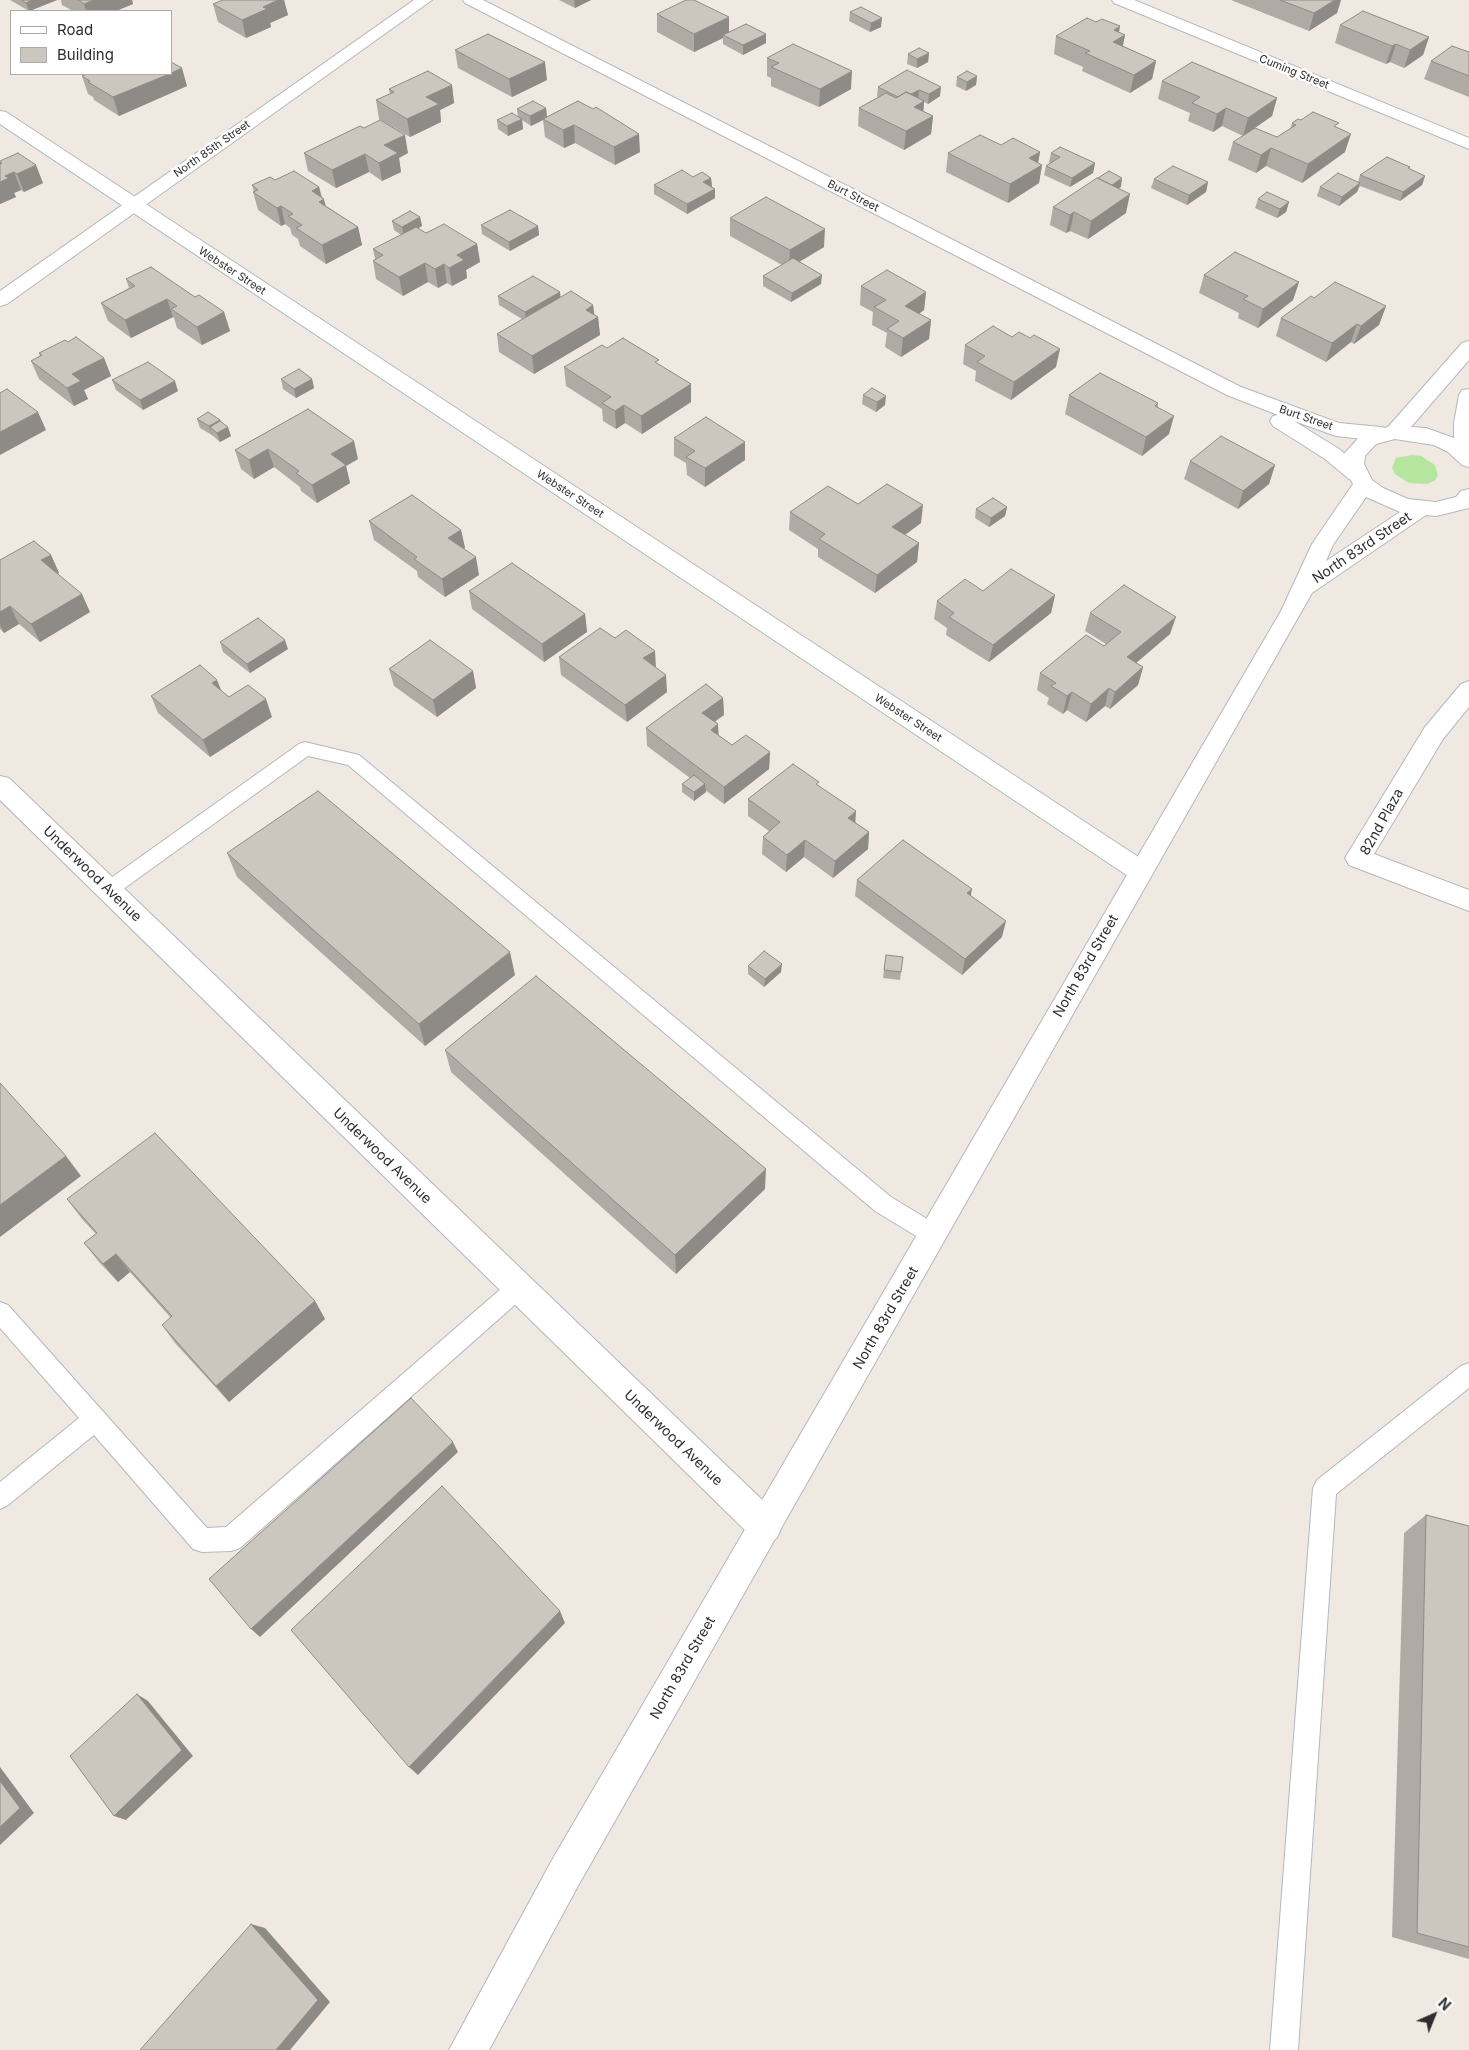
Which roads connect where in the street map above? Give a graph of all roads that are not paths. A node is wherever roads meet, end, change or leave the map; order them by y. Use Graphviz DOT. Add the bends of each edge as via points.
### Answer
graph roads {
  1 [pos="424,0"];
  2 [pos="471,0"];
  3 [pos="1120,0"];
  4 [pos="0,116"];
  5 [pos="1469,144"];
  6 [pos="132,205"];
  7 [pos="0,300"];
  8 [pos="1469,347"];
  9 [pos="1234,391"];
  10 [pos="1469,395"];
  11 [pos="1388,433"];
  12 [pos="1467,458"];
  13 [pos="1360,479"];
  14 [pos="1469,496"];
  15 [pos="1420,509"];
  16 [pos="1305,587"];
  17 [pos="1469,690"];
  18 [pos="0,785"];
  19 [pos="1140,871"];
  20 [pos="108,890"];
  21 [pos="1469,900"];
  22 [pos="934,1235"];
  23 [pos="518,1288"];
  24 [pos="0,1312"];
  25 [pos="1469,1374"];
  26 [pos="95,1419"];
  27 [pos="0,1497"];
  28 [pos="765,1526"];
  29 [pos="468,2050"];
  30 [pos="1284,2050"];
  1 -- 6 [label="street, North 85th Street"];
  2 -- 9 [label="street, Burt Street"];
  3 -- 5 [label="street, Cuming Street"];
  4 -- 6 [label="street, Webster Street"];
  6 -- 7 [label="street, North 85th Street"];
  6 -- 19 [label="street, Webster Street"];
  8 -- 11 [label="street" via="1425,400"];
  9 -- 11 [label="street, Burt Street" via="1336,429"];
  9 -- 13 [label="street, Burt Street" via="1332,454"];
  10 -- 12 [label="street" via="1464,423"];
  11 -- 12 [label="street, Burt Street" via="1426,435 1455,447"];
  11 -- 13 [label="street" via="1365,442 1355,454 1353,464"];
  13 -- 15 [label="street, Burt Street" via="1388,500"];
  13 -- 16 [label="street, North 83rd Street" via="1323,544"];
  14 -- 15 [label="street" via="1451,506"];
  15 -- 16 [label="street, North 83rd Street"];
  16 -- 19 [label="street, North 83rd Street"];
  17 -- 21 [label="street, 82nd Plaza" via="1434,733 1358,858"];
  18 -- 20 [label="street, Underwood Avenue"];
  19 -- 22 [label="street, North 83rd Street"];
  20 -- 22 [label="lane" via="306,749 353,760 883,1204"];
  20 -- 23 [label="street, Underwood Avenue"];
  22 -- 28 [label="street, North 83rd Street"];
  23 -- 26 [label="lane" via="231,1539 202,1540"];
  23 -- 28 [label="street, Underwood Avenue"];
  24 -- 26 [label="lane"];
  25 -- 30 [label="lane" via="1325,1488"];
  26 -- 27 [label="lane"];
  28 -- 29 [label="street, North 83rd Street" via="565,1873"];
}
